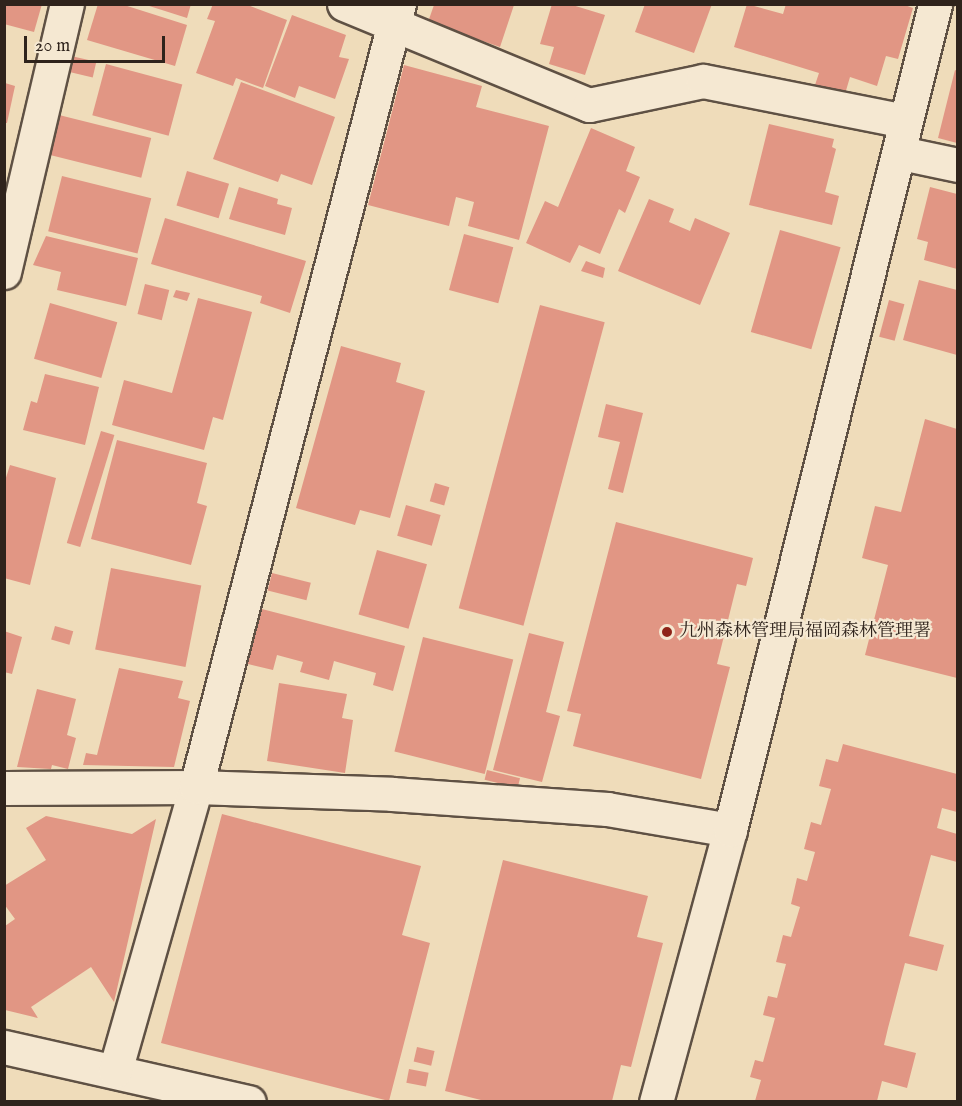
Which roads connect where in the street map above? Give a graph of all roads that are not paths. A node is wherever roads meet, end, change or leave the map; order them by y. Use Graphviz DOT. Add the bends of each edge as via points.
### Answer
graph roads {
  1 [pos="67,4"];
  2 [pos="344,4"];
  3 [pos="935,4"];
  4 [pos="396,13"];
  5 [pos="905,121"];
  6 [pos="901,153"];
  7 [pos="957,165"];
  8 [pos="6,261"];
  9 [pos="196,787"];
  10 [pos="4,788"];
  11 [pos="730,830"];
  12 [pos="4,1047"];
  13 [pos="115,1071"];
  14 [pos="249,1101"];
  15 [pos="656,1101"];
  1 -- 8 [label="street"];
  2 -- 4 [label="street"];
  3 -- 5 [label="street"];
  4 -- 5 [label="street" via="589,105 703,81"];
  4 -- 9 [label="street"];
  5 -- 6 [label="street"];
  6 -- 7 [label="street"];
  6 -- 11 [label="street"];
  9 -- 10 [label="street"];
  9 -- 11 [label="street" via="392,794 607,809"];
  9 -- 13 [label="street"];
  11 -- 15 [label="street"];
  12 -- 13 [label="street"];
  13 -- 14 [label="street"];
}
